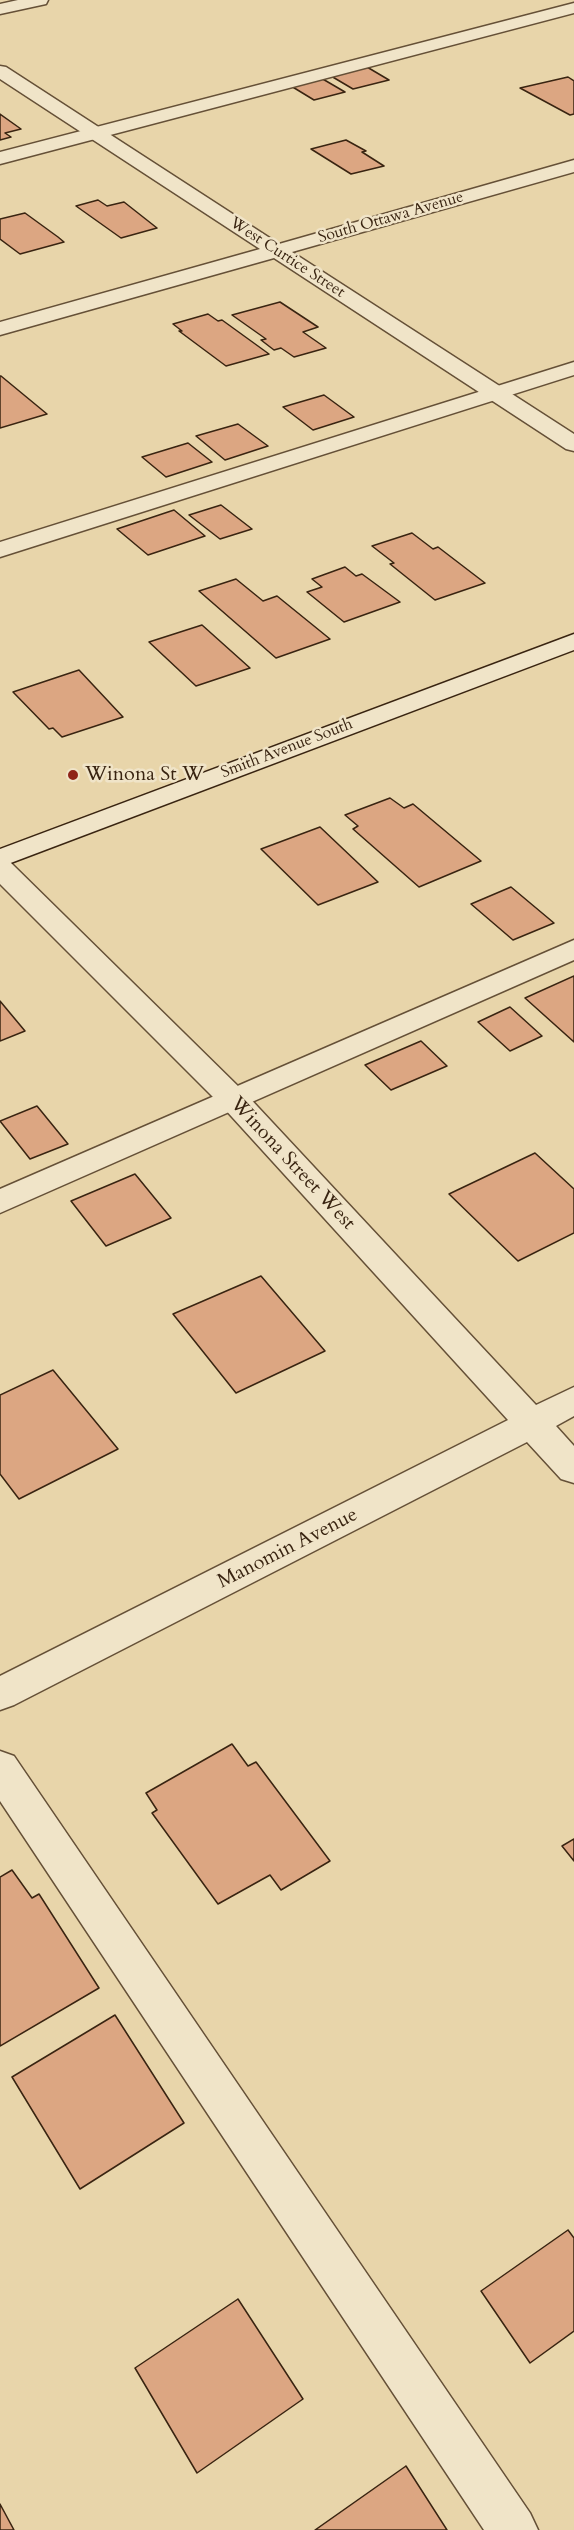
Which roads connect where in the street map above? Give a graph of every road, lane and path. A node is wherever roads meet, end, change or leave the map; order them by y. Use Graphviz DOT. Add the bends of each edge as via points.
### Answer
graph roads {
  1 [pos="40,0"];
  2 [pos="574,8"];
  3 [pos="0,9"];
  4 [pos="0,71"];
  5 [pos="97,134"];
  6 [pos="0,158"];
  7 [pos="574,166"];
  8 [pos="275,251"];
  9 [pos="0,329"];
  10 [pos="574,368"];
  11 [pos="497,393"];
  12 [pos="574,444"];
  13 [pos="0,550"];
  14 [pos="574,641"];
  15 [pos="0,859"];
  16 [pos="0,868"];
  17 [pos="574,949"];
  18 [pos="233,1099"];
  19 [pos="0,1202"];
  20 [pos="574,1400"];
  21 [pos="531,1424"];
  22 [pos="574,1469"];
  23 [pos="0,1695"];
  24 [pos="0,1768"];
  25 [pos="513,2530"];
  1 -- 3 [label="street"];
  2 -- 5 [label="street"];
  4 -- 5 [label="street, West Curtice Street"];
  5 -- 6 [label="street"];
  5 -- 8 [label="street, West Curtice Street"];
  7 -- 8 [label="street, South Ottawa Avenue"];
  8 -- 9 [label="street, South Ottawa Avenue"];
  8 -- 11 [label="street, West Curtice Street"];
  10 -- 11 [label="street"];
  11 -- 12 [label="street, West Curtice Street"];
  11 -- 13 [label="street"];
  14 -- 15 [label="street, Smith Avenue South"];
  16 -- 18 [label="street, Winona Street West"];
  17 -- 18 [label="street"];
  18 -- 19 [label="street"];
  18 -- 21 [label="street, Winona Street West"];
  20 -- 21 [label="street, Manomin Avenue"];
  21 -- 22 [label="street, Winona Street West"];
  21 -- 23 [label="street, Manomin Avenue"];
  24 -- 25 [label="street"];
}
